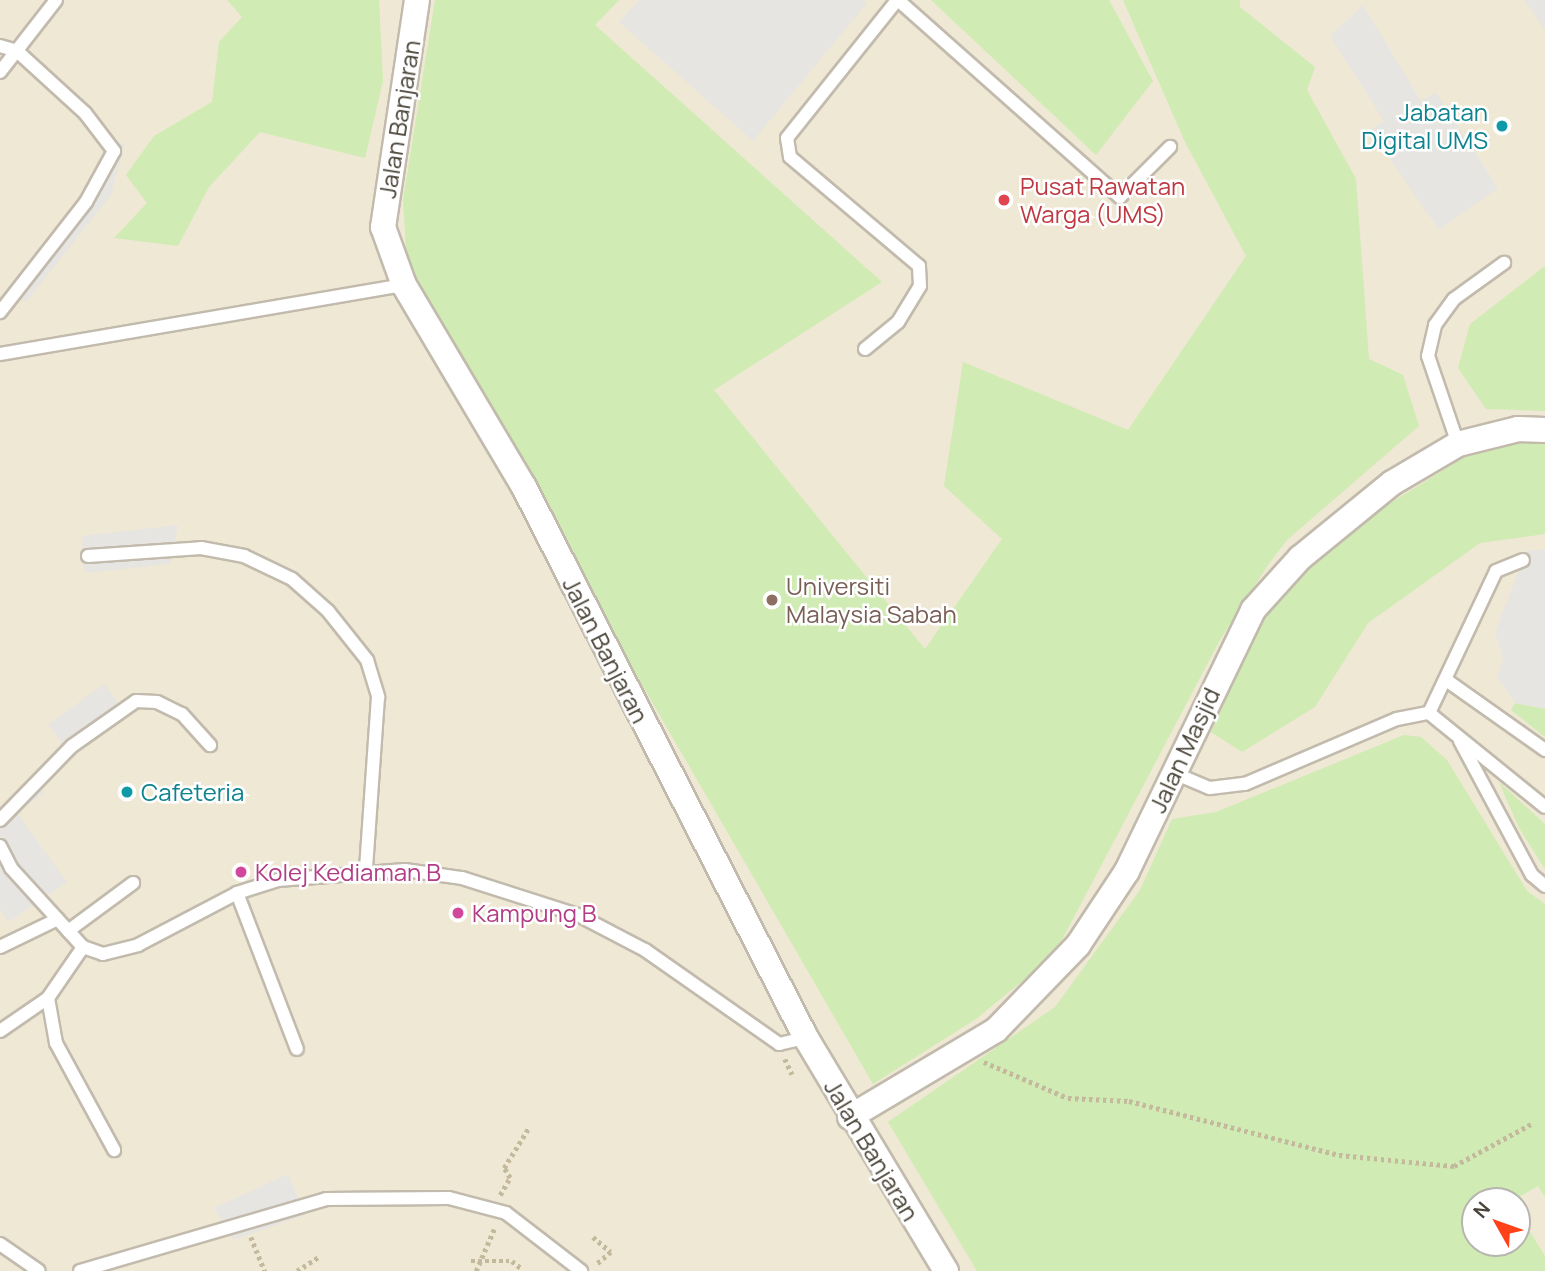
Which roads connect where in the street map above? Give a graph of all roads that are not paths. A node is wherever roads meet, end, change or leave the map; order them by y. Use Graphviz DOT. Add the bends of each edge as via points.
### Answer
graph roads {
  1 [pos="56,0"];
  2 [pos="417,0"];
  3 [pos="897,0"];
  4 [pos="0,46"];
  5 [pos="18,51"];
  6 [pos="0,72"];
  7 [pos="1170,148"];
  8 [pos="1504,263"];
  9 [pos="404,285"];
  10 [pos="0,312"];
  11 [pos="866,349"];
  12 [pos="0,354"];
  13 [pos="1545,430"];
  14 [pos="1458,444"];
  15 [pos="88,556"];
  16 [pos="1523,560"];
  17 [pos="1449,682"];
  18 [pos="1429,713"];
  19 [pos="1455,732"];
  20 [pos="210,745"];
  21 [pos="1545,750"];
  22 [pos="1174,773"];
  23 [pos="1545,807"];
  24 [pos="0,820"];
  25 [pos="0,846"];
  26 [pos="366,870"];
  27 [pos="133,883"];
  28 [pos="1545,886"];
  29 [pos="237,893"];
  30 [pos="58,919"];
  31 [pos="68,931"];
  32 [pos="0,947"];
  33 [pos="83,947"];
  34 [pos="48,998"];
  35 [pos="0,1031"];
  36 [pos="806,1038"];
  37 [pos="297,1049"];
  38 [pos="850,1117"];
  39 [pos="114,1150"];
  40 [pos="0,1244"];
  41 [pos="39,1271"];
  42 [pos="80,1271"];
  43 [pos="582,1271"];
  44 [pos="946,1271"];
  1 -- 5 [label="lane"];
  2 -- 9 [label="street, Jalan Banjaran" via="383,227"];
  3 -- 7 [label="lane" via="1120,197"];
  3 -- 11 [label="lane" via="787,138 790,157 919,266 920,286 898,322"];
  4 -- 5 [label="lane"];
  5 -- 6 [label="lane"];
  5 -- 10 [label="lane" via="108,135 114,150 86,202"];
  8 -- 14 [label="lane" via="1454,299 1435,326 1428,356"];
  9 -- 12 [label="lane"];
  9 -- 36 [label="street, Jalan Banjaran" via="524,487"];
  13 -- 14 [label="street, Jalan Masjid" via="1518,429"];
  14 -- 22 [label="street, Jalan Masjid" via="1342,522 1254,610"];
  15 -- 26 [label="lane" via="201,548 244,556 292,579 328,611 366,660 378,698"];
  16 -- 17 [label="lane" via="1496,572"];
  17 -- 18 [label="lane"];
  17 -- 21 [label="lane"];
  18 -- 19 [label="lane"];
  18 -- 22 [label="lane" via="1397,719 1245,784 1210,788"];
  19 -- 23 [label="lane"];
  19 -- 28 [label="lane" via="1532,875"];
  20 -- 24 [label="lane" via="182,714 157,702 136,701 72,746"];
  22 -- 38 [label="street, Jalan Masjid" via="1127,871 1078,945 1036,995 966,1051"];
  25 -- 30 [label="lane"];
  26 -- 29 [label="lane" via="278,880"];
  26 -- 36 [label="lane" via="462,878 525,895 645,950 779,1044"];
  27 -- 31 [label="lane"];
  29 -- 33 [label="lane" via="138,945 103,954"];
  29 -- 37 [label="lane"];
  30 -- 31 [label="lane"];
  30 -- 32 [label="lane"];
  31 -- 33 [label="lane"];
  33 -- 34 [label="lane"];
  34 -- 35 [label="lane"];
  34 -- 39 [label="lane" via="56,1043"];
  36 -- 38 [label="street, Jalan Banjaran"];
  38 -- 44 [label="street, Jalan Banjaran"];
  40 -- 41 [label="lane"];
  42 -- 43 [label="lane" via="327,1199 449,1198 506,1213"];
}
